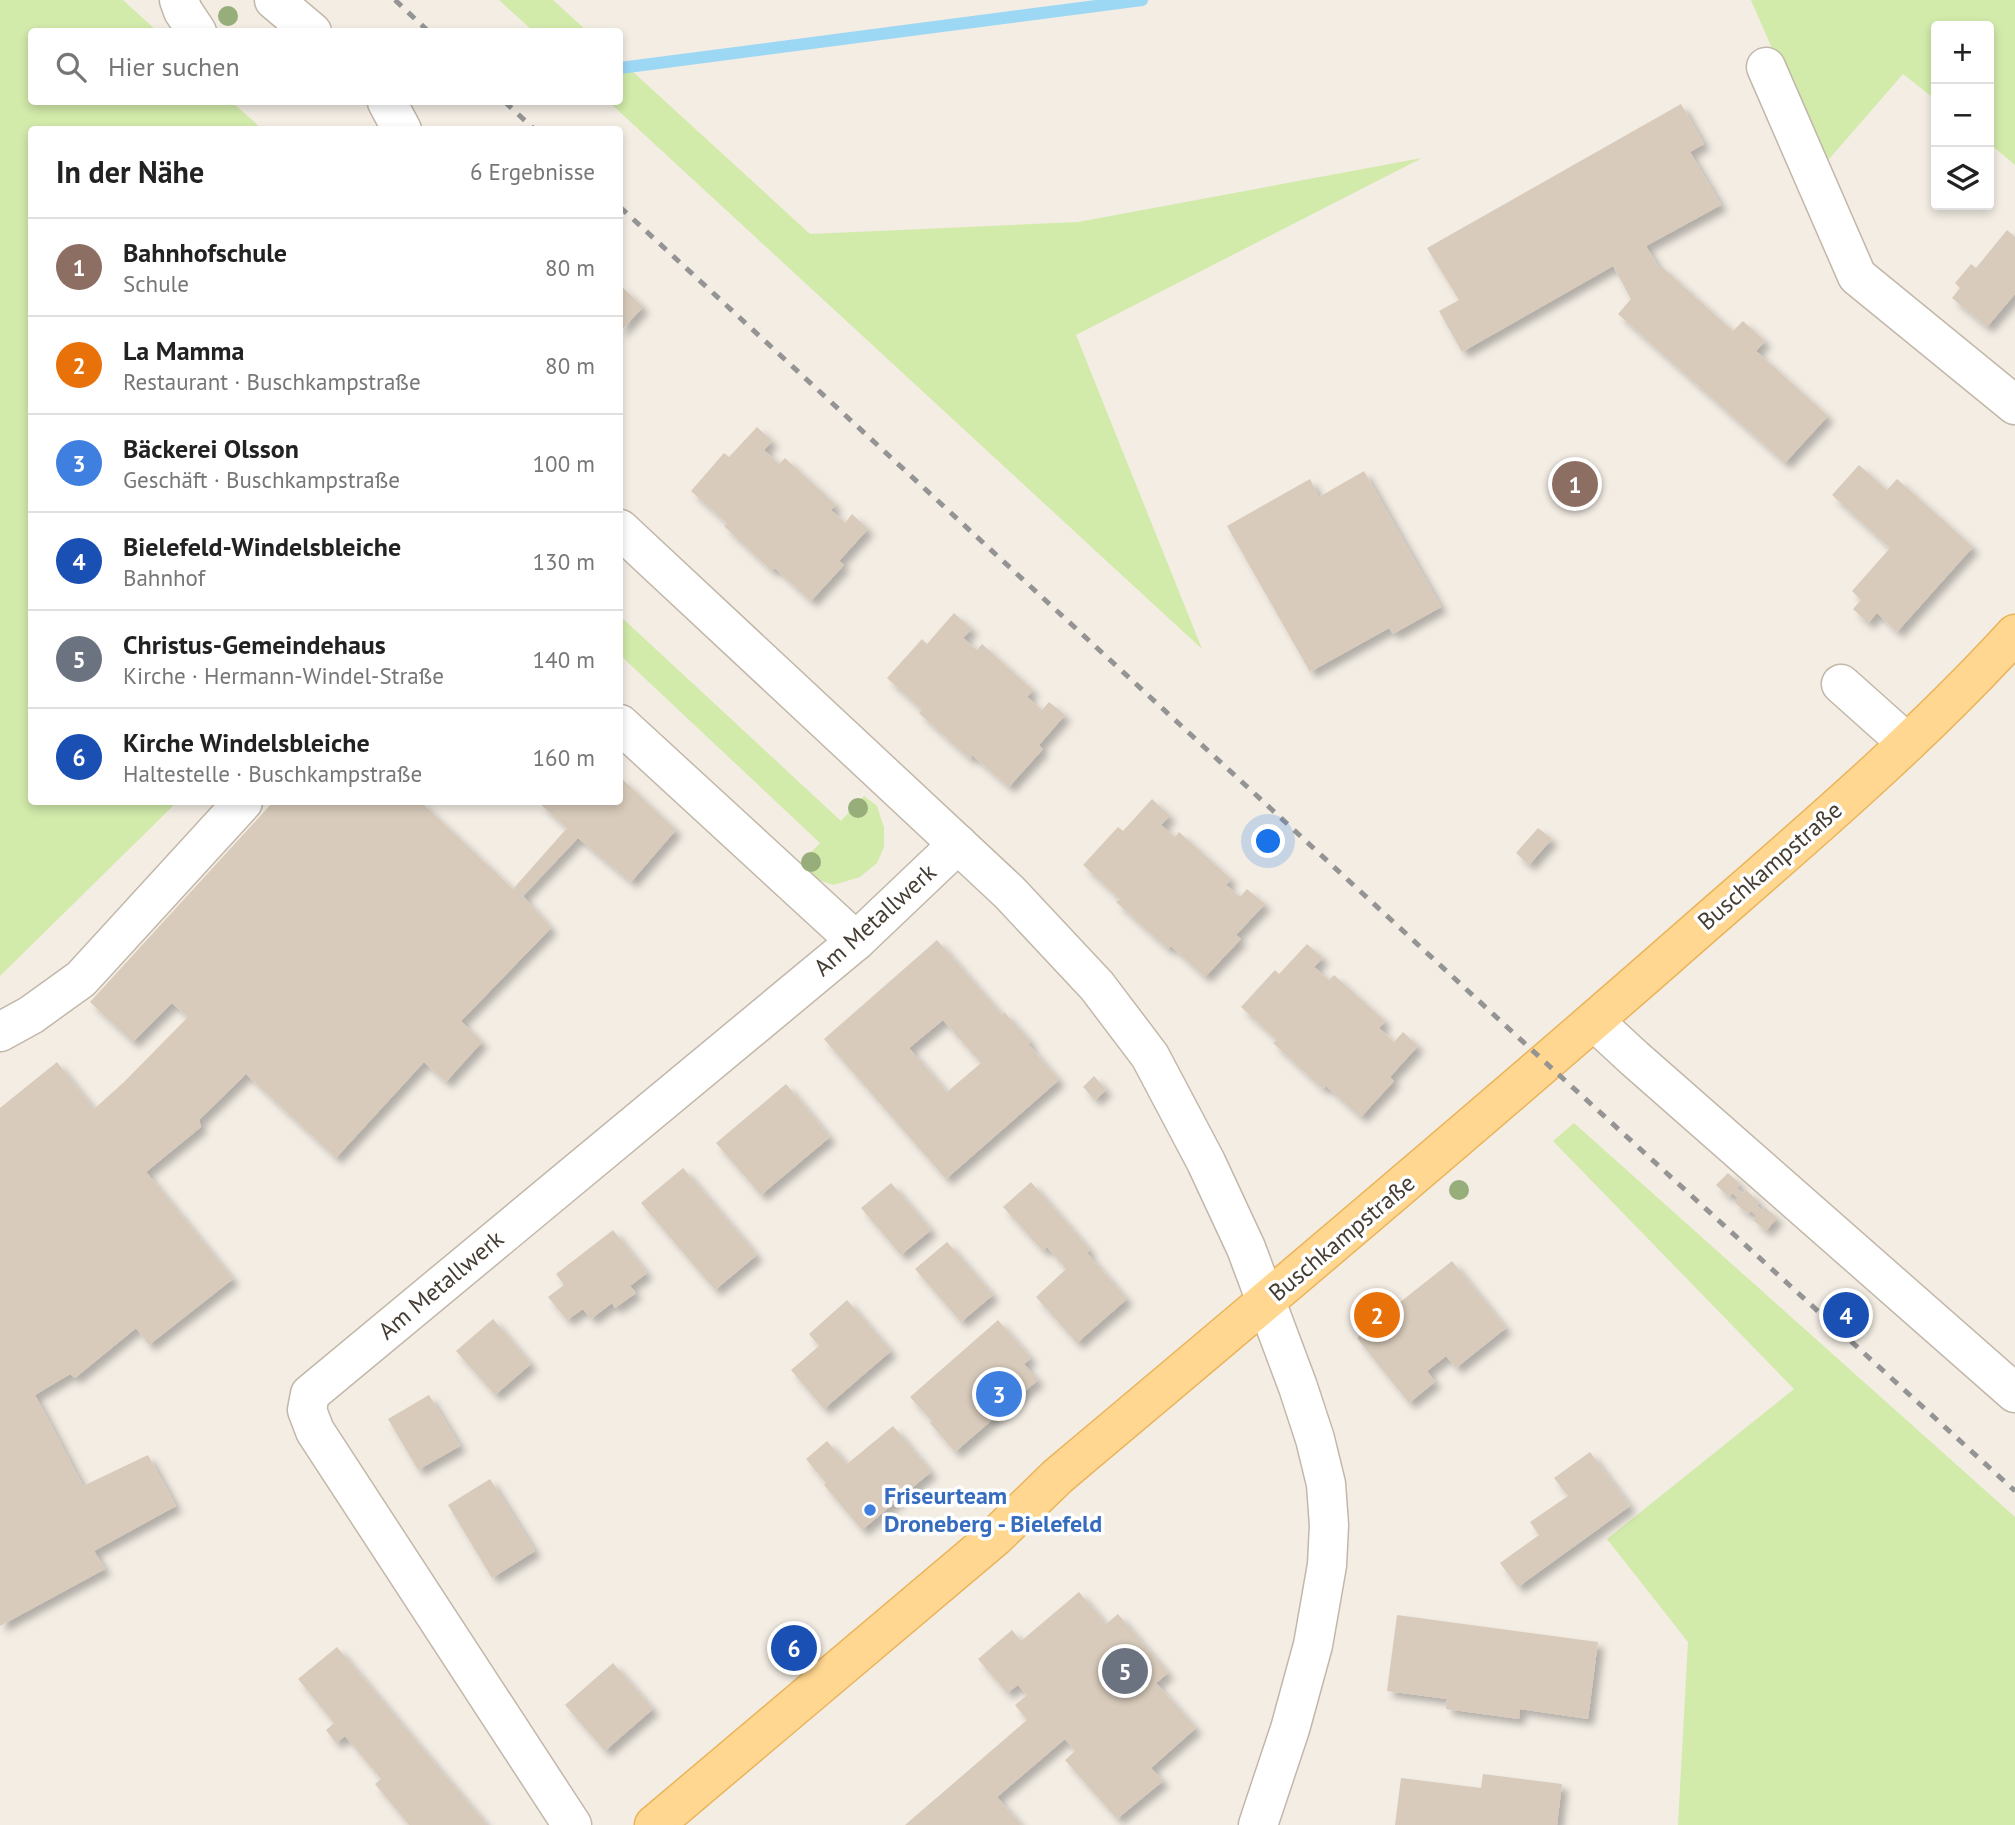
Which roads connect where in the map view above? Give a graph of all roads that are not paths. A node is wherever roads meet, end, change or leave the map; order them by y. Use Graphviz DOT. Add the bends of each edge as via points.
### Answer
graph roads {
  1 [pos="179,0"];
  2 [pos="274,0"];
  3 [pos="194,28"];
  4 [pos="307,28"];
  5 [pos="1766,67"];
  6 [pos="389,105"];
  7 [pos="400,126"];
  8 [pos="2015,405"];
  9 [pos="623,532"];
  10 [pos="2015,634"];
  11 [pos="1841,684"];
  12 [pos="623,727"];
  13 [pos="1907,743"];
  14 [pos="240,805"];
  15 [pos="958,844"];
  16 [pos="856,941"];
  17 [pos="1594,1021"];
  18 [pos="0,1032"];
  19 [pos="1265,1302"];
  20 [pos="2015,1393"];
  21 [pos="572,1825"];
  22 [pos="654,1825"];
  23 [pos="1258,1825"];
  1 -- 3 [label="street"];
  2 -- 4 [label="street"];
  5 -- 8 [label="street" via="1857,276"];
  6 -- 7 [label="street"];
  9 -- 15 [label="street, Am Metallwerk"];
  10 -- 13 [label="main road, Buschkampstraße"];
  11 -- 13 [label="street"];
  12 -- 16 [label="street"];
  13 -- 17 [label="main road, Buschkampstraße"];
  14 -- 18 [label="street" via="81,979"];
  15 -- 16 [label="street, Am Metallwerk"];
  15 -- 19 [label="street, Am Metallwerk" via="1097,986 1150,1056 1246,1248"];
  16 -- 21 [label="street, Am Metallwerk" via="310,1394 307,1410 315,1431"];
  17 -- 19 [label="main road, Buschkampstraße"];
  17 -- 20 [label="street"];
  19 -- 22 [label="main road, Buschkampstraße"];
  19 -- 23 [label="street, Am Metallwerk" via="1315,1438 1326,1484 1329,1525 1313,1645"];
}
